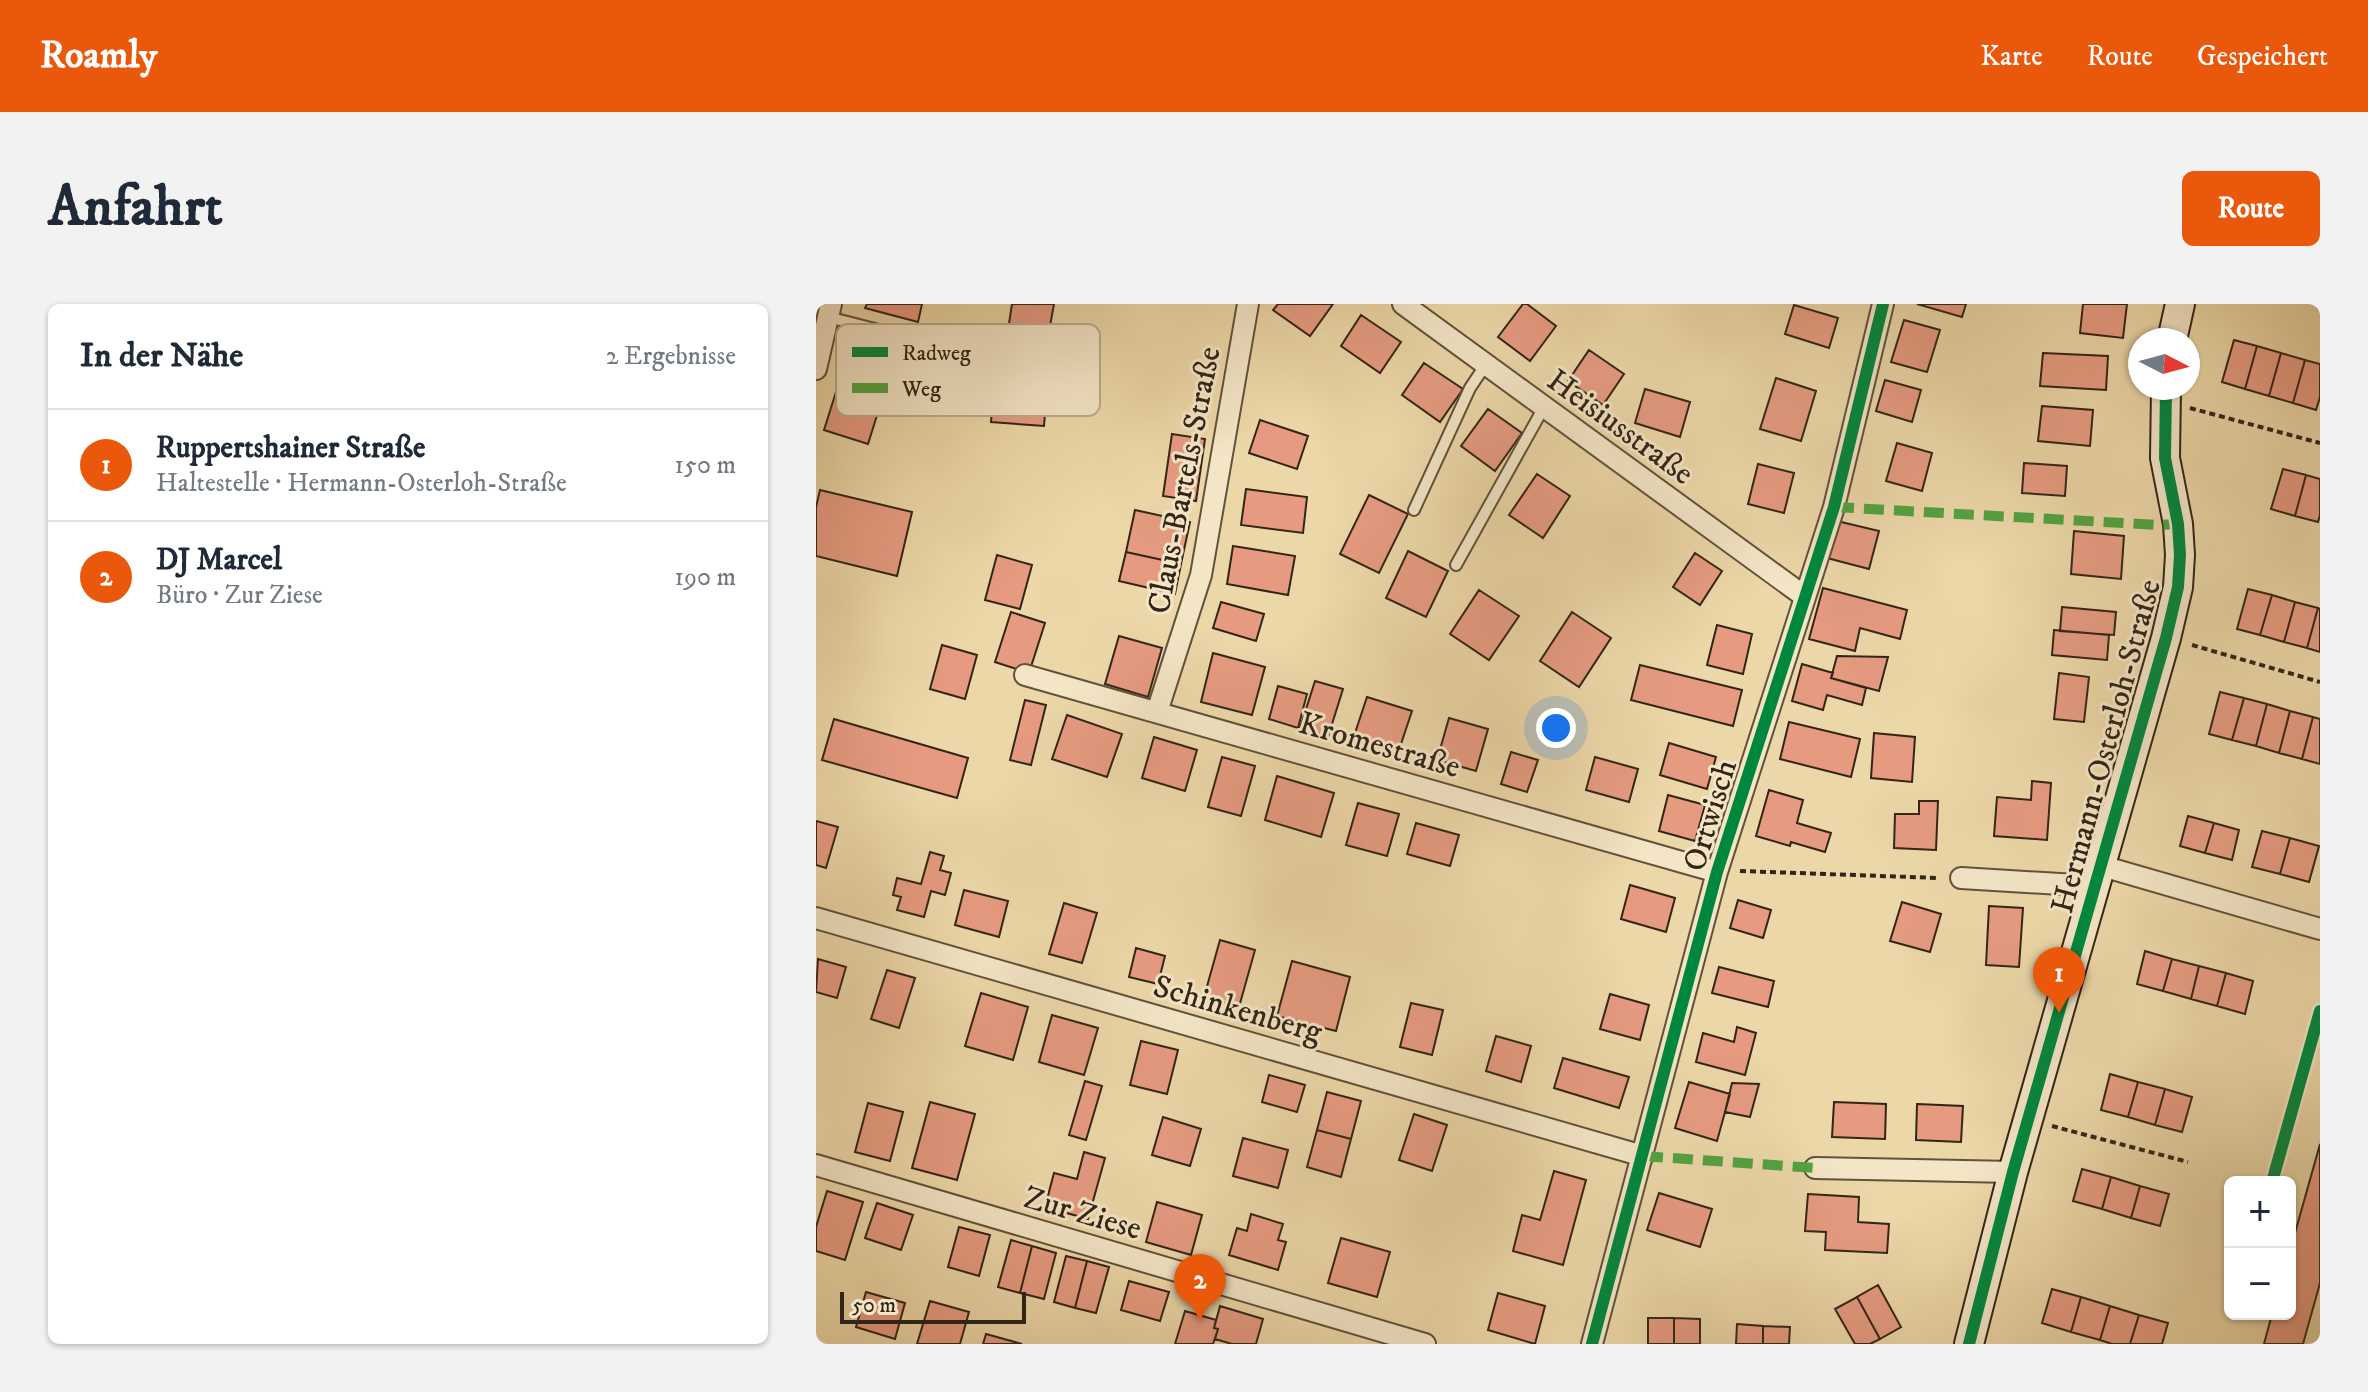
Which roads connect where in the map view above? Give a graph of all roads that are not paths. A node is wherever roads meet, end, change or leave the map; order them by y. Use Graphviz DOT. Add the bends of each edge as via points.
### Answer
graph roads {
  1 [pos="1248,304"];
  2 [pos="1403,304"];
  3 [pos="1883,304"];
  4 [pos="2180,304"];
  5 [pos="830,310"];
  6 [pos="876,324"];
  7 [pos="2175,328"];
  8 [pos="1486,364"];
  9 [pos="816,369"];
  10 [pos="2166,400"];
  11 [pos="1544,407"];
  12 [pos="1414,510"];
  13 [pos="1456,565"];
  14 [pos="1804,596"];
  15 [pos="1025,675"];
  16 [pos="1157,712"];
  17 [pos="1717,872"];
  18 [pos="2098,877"];
  19 [pos="1961,878"];
  20 [pos="816,918"];
  21 [pos="2320,929"];
  22 [pos="1643,1156"];
  23 [pos="816,1165"];
  24 [pos="1815,1168"];
  25 [pos="2013,1172"];
  26 [pos="1425,1344"];
  27 [pos="1592,1344"];
  28 [pos="1969,1344"];
  1 -- 16 [label="street, Claus-Bartels-Straße" via="1201,575"];
  2 -- 8 [label="street, Heisiusstraße"];
  3 -- 14 [label="street, Ortwisch" via="1834,507"];
  4 -- 7 [label="street"];
  5 -- 6 [label="lane"];
  5 -- 9 [label="street"];
  8 -- 11 [label="street, Heisiusstraße"];
  8 -- 12 [label="lane"];
  10 -- 18 [label="street, Hermann-Osterloh-Straße" via="2165,458 2178,524 2178,587"];
  11 -- 13 [label="lane"];
  11 -- 14 [label="street, Heisiusstraße"];
  14 -- 17 [label="street, Ortwisch"];
  15 -- 16 [label="street, Kromestraße"];
  16 -- 17 [label="street, Kromestraße"];
  17 -- 22 [label="street, Ortwisch"];
  18 -- 19 [label="street" via="2076,885"];
  18 -- 21 [label="street"];
  18 -- 25 [label="street, Hermann-Osterloh-Straße"];
  20 -- 22 [label="street, Schinkenberg"];
  22 -- 27 [label="street, Ortwisch"];
  23 -- 26 [label="street, Zur Ziese"];
  24 -- 25 [label="street"];
  25 -- 28 [label="street, Hermann-Osterloh-Straße"];
}
